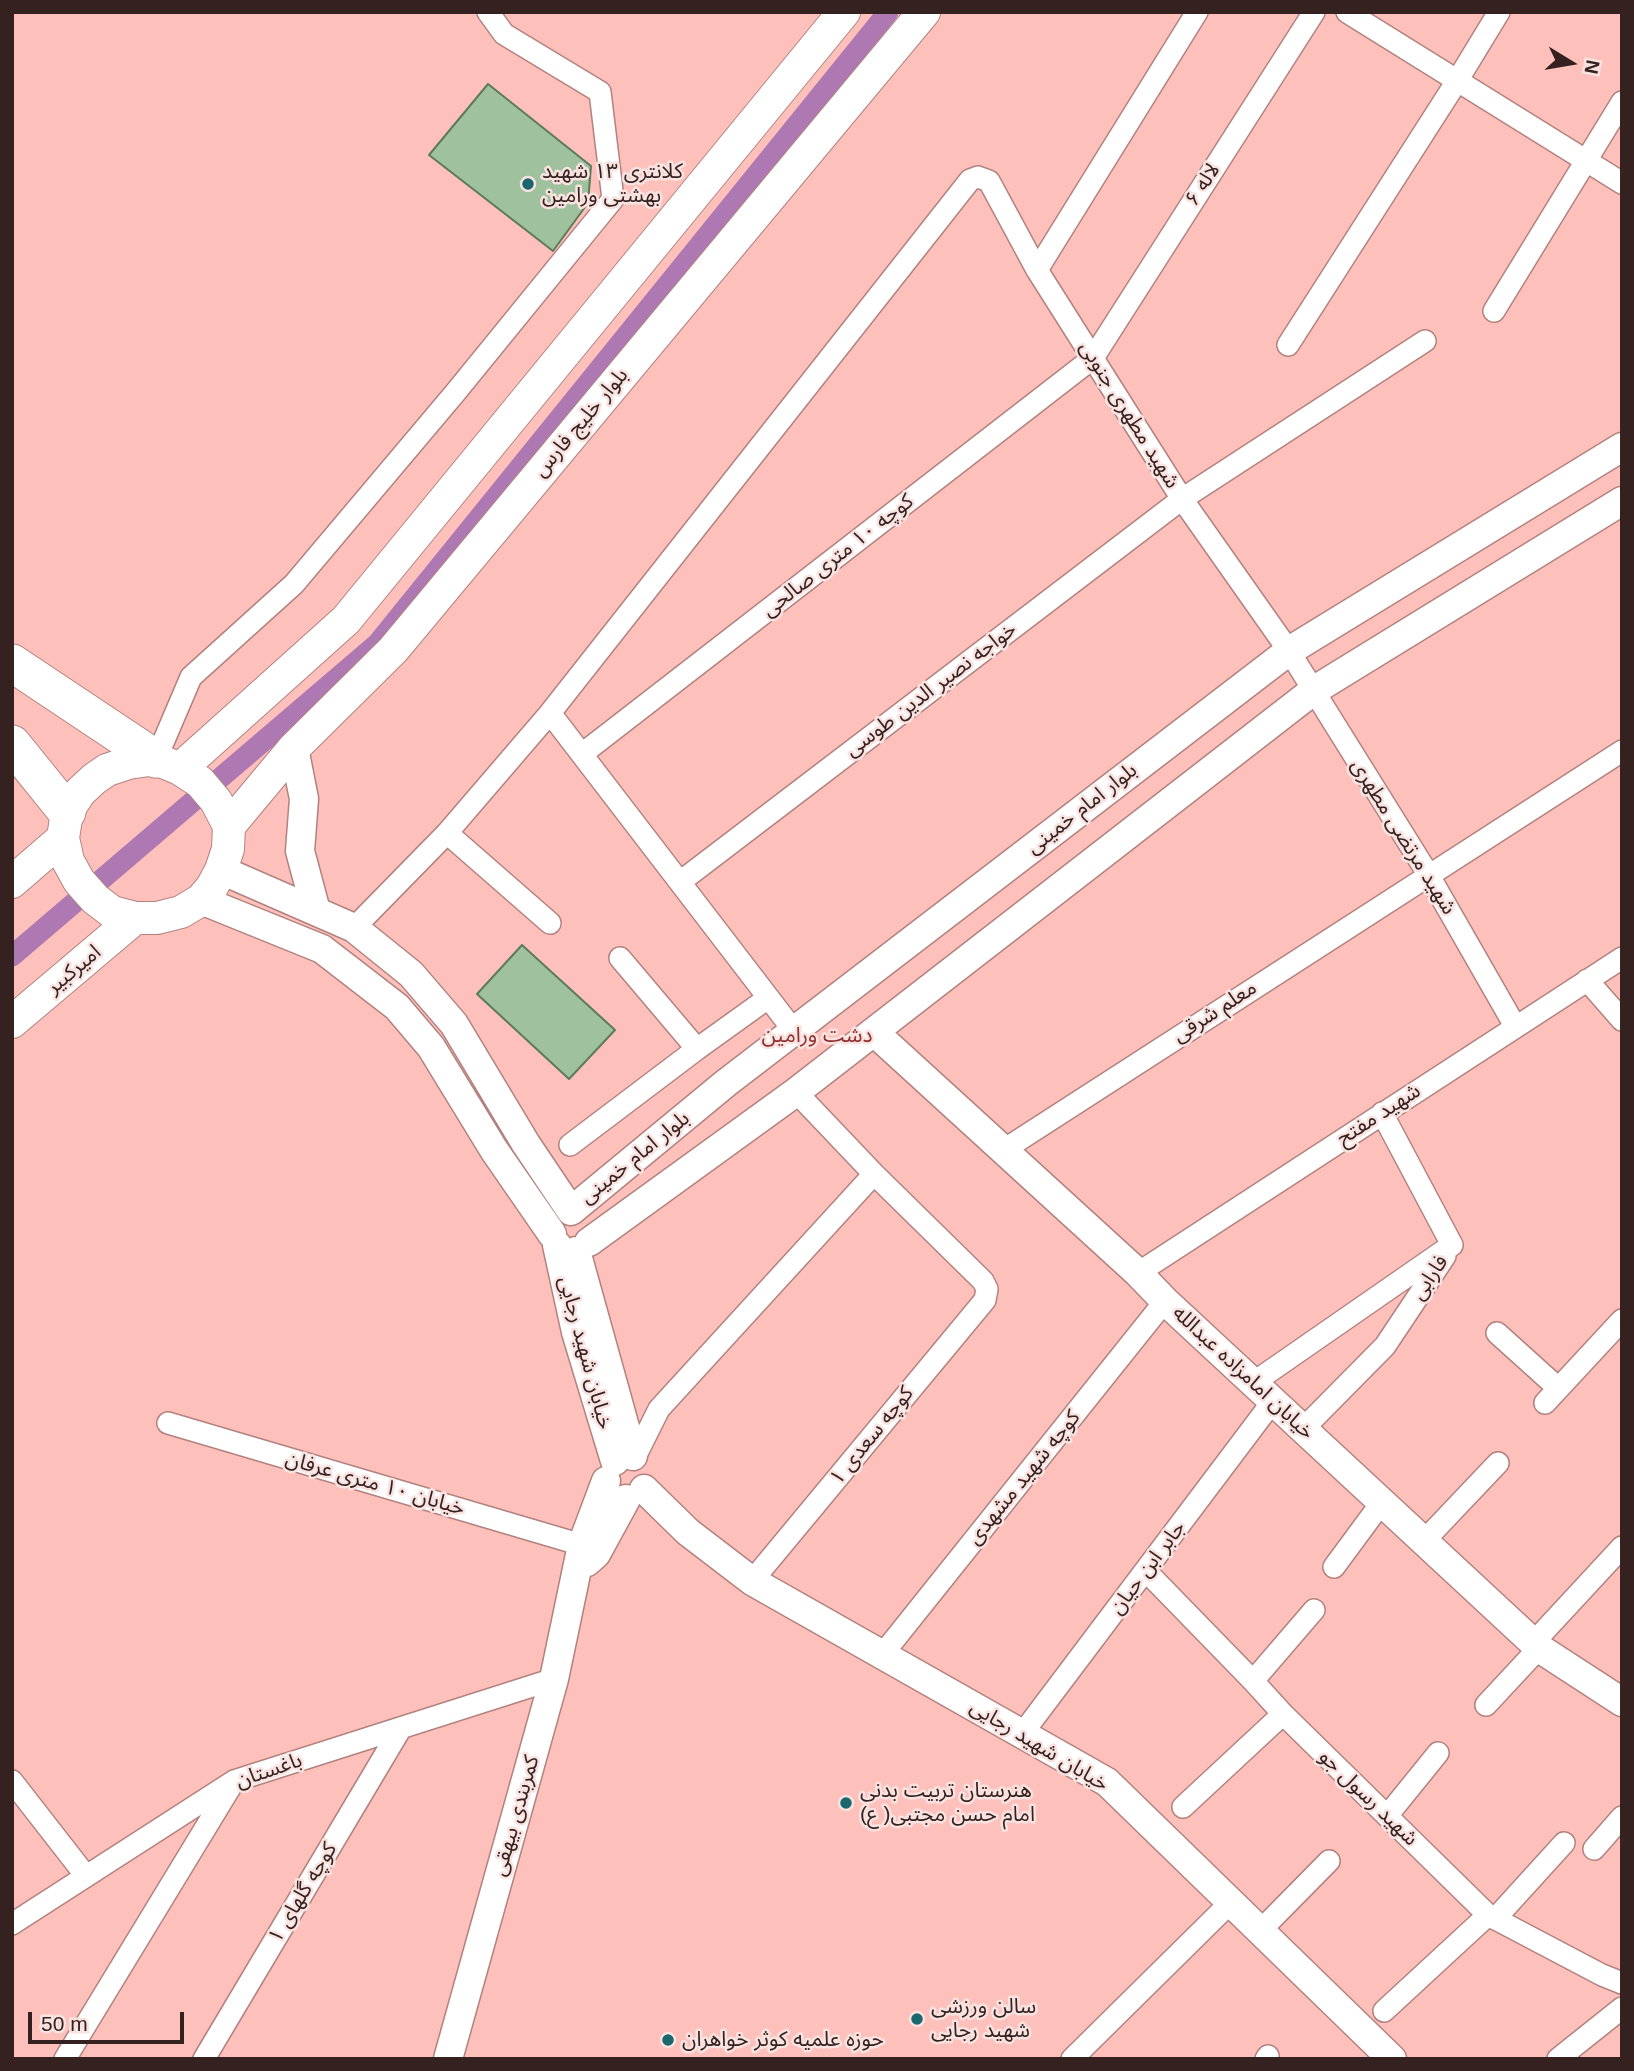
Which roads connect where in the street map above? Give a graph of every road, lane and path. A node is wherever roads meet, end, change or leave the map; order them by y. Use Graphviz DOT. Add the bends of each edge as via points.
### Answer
graph roads {
  1 [pos="488,12"];
  2 [pos="844,12"];
  3 [pos="924,12"];
  4 [pos="1197,12"];
  5 [pos="1314,12"];
  6 [pos="1348,12"];
  7 [pos="1499,12"];
  8 [pos="1457,81"];
  9 [pos="1622,102"];
  10 [pos="1586,161"];
  11 [pos="1622,183"];
  12 [pos="1037,270"];
  13 [pos="1494,311"];
  14 [pos="1425,341"];
  15 [pos="1288,345"];
  16 [pos="1093,358"];
  17 [pos="1622,447"];
  18 [pos="1182,499"];
  19 [pos="1622,501"];
  20 [pos="1289,651"];
  21 [pos="12,663"];
  22 [pos="1313,691"];
  23 [pos="550,713"];
  24 [pos="12,744"];
  25 [pos="294,748"];
  26 [pos="1622,751"];
  27 [pos="582,754"];
  28 [pos="196,787"];
  29 [pos="65,825"];
  30 [pos="447,833"];
  31 [pos="221,870"];
  32 [pos="1428,874"];
  33 [pos="12,882"];
  34 [pos="680,882"];
  35 [pos="201,900"];
  36 [pos="316,911"];
  37 [pos="135,918"];
  38 [pos="550,923"];
  39 [pos="354,928"];
  40 [pos="620,958"];
  41 [pos="1622,958"];
  42 [pos="1587,979"];
  43 [pos="768,998"];
  44 [pos="1622,1020"];
  45 [pos="12,1022"];
  46 [pos="1515,1026"];
  47 [pos="794,1031"];
  48 [pos="874,1032"];
  49 [pos="697,1049"];
  50 [pos="796,1092"];
  51 [pos="1382,1113"];
  52 [pos="569,1145"];
  53 [pos="1002,1151"];
  54 [pos="874,1174"];
  55 [pos="570,1211"];
  56 [pos="569,1243"];
  57 [pos="1452,1245"];
  58 [pos="1138,1273"];
  59 [pos="1165,1301"];
  60 [pos="1622,1320"];
  61 [pos="1497,1333"];
  62 [pos="1263,1392"];
  63 [pos="168,1423"];
  64 [pos="1303,1429"];
  65 [pos="1498,1463"];
  66 [pos="625,1478"];
  67 [pos="1382,1502"];
  68 [pos="1424,1541"];
  69 [pos="1622,1547"];
  70 [pos="580,1558"];
  71 [pos="1334,1567"];
  72 [pos="1146,1571"];
  73 [pos="752,1581"];
  74 [pos="1314,1610"];
  75 [pos="1536,1645"];
  76 [pos="882,1655"];
  77 [pos="554,1679"];
  78 [pos="1253,1681"];
  79 [pos="1622,1702"];
  80 [pos="1486,1705"];
  81 [pos="1283,1714"];
  82 [pos="401,1728"];
  83 [pos="1022,1734"];
  84 [pos="1438,1753"];
  85 [pos="12,1781"];
  86 [pos="234,1781"];
  87 [pos="1183,1807"];
  88 [pos="1387,1816"];
  89 [pos="1622,1817"];
  90 [pos="1564,1843"];
  91 [pos="1594,1849"];
  92 [pos="1329,1861"];
  93 [pos="86,1876"];
  94 [pos="1230,1902"];
  95 [pos="1491,1917"];
  96 [pos="12,1924"];
  97 [pos="1259,1931"];
  98 [pos="1622,1983"];
  99 [pos="1622,2008"];
  100 [pos="1384,2011"];
  101 [pos="1077,2057"];
  102 [pos="65,2059"];
  103 [pos="204,2059"];
  104 [pos="448,2059"];
  105 [pos="1392,2059"];
  106 [pos="1558,2059"];
  1 -- 28 [label="street" via="504,34 600,92 613,199 295,584 191,677"];
  2 -- 28 [label="main road" via="346,620"];
  3 -- 25 [label="main road, بلوار خلیج فارس" via="393,650"];
  4 -- 12 [label="street"];
  5 -- 16 [label="street, لاله ۶"];
  6 -- 8 [label="street"];
  7 -- 8 [label="street"];
  8 -- 10 [label="street"];
  8 -- 15 [label="street"];
  9 -- 10 [label="street"];
  10 -- 11 [label="street"];
  10 -- 13 [label="street"];
  12 -- 16 [label="street, شهید مطهری جنوبی"];
  12 -- 23 [label="street, شهید مطهری جنوبی" via="989,181 970,180"];
  14 -- 18 [label="street, خواجه نصیر الدین طوسی"];
  16 -- 18 [label="street, شهید مطهری جنوبی"];
  16 -- 27 [label="street, کوچه ۱۰ متری صالحی"];
  17 -- 20 [label="main road, بلوار امام خمینی"];
  18 -- 20 [label="street, شهید مطهری جنوبی"];
  18 -- 34 [label="street, خواجه نصیر الدین طوسی"];
  19 -- 22 [label="main road, بلوار امام خمینی"];
  20 -- 22 [label="street, شهید مرتضی مطهری"];
  20 -- 47 [label="main road, بلوار امام خمینی"];
  21 -- 28 [label="highway"];
  22 -- 32 [label="street, شهید مرتضی مطهری"];
  22 -- 48 [label="main road, بلوار امام خمینی"];
  23 -- 27 [label="street"];
  23 -- 30 [label="street"];
  24 -- 29 [label="highway"];
  25 -- 28 [label="main road, بلوار خلیج فارس"];
  25 -- 36 [label="main road" via="304,799 300,851"];
  26 -- 32 [label="street, معلم شرقی"];
  27 -- 34 [label="street"];
  28 -- 29 [label="main road" via="128,763 107,770 80,792"];
  28 -- 31 [label="main road" via="228,849"];
  29 -- 33 [label="main road"];
  29 -- 37 [label="main road" via="68,861 87,890 112,912"];
  30 -- 38 [label="street"];
  30 -- 39 [label="street"];
  31 -- 35 [label="main road"];
  31 -- 36 [label="main road"];
  32 -- 46 [label="street, شهید مرتضی مطهری"];
  32 -- 53 [label="street, معلم شرقی"];
  34 -- 43 [label="street"];
  35 -- 37 [label="main road" via="181,912"];
  35 -- 56 [label="main road" via="322,949 397,1007 431,1047 494,1150"];
  36 -- 39 [label="main road"];
  37 -- 45 [label="main road, امیرکبیر"];
  39 -- 55 [label="main road" via="411,974 454,1024"];
  40 -- 49 [label="street"];
  41 -- 42 [label="street, شهید مفتح"];
  42 -- 44 [label="street"];
  42 -- 46 [label="street, شهید مفتح"];
  43 -- 47 [label="street"];
  43 -- 49 [label="street"];
  46 -- 51 [label="street, شهید مفتح"];
  47 -- 55 [label="main road, بلوار امام خمینی"];
  48 -- 50 [label="main road, بلوار امام خمینی"];
  48 -- 53 [label="main road, خیابان امامزاده عبدالله"];
  49 -- 52 [label="street"];
  50 -- 54 [label="street"];
  50 -- 56 [label="main road, بلوار امام خمینی"];
  51 -- 57 [label="street"];
  51 -- 58 [label="street, شهید مفتح"];
  53 -- 58 [label="main road, خیابان امامزاده عبدالله"];
  54 -- 66 [label="street" via="659,1409"];
  54 -- 73 [label="street, کوچه سعدی ۱" via="983,1281 985,1300"];
  55 -- 56 [label="main road, خیابان شهید رجایی" via="583,1214 592,1230"];
  56 -- 66 [label="main road, خیابان شهید رجایی" via="576,1332"];
  57 -- 62 [label="street, فارابی"];
  57 -- 64 [label="street, فارابی" via="1385,1346"];
  58 -- 59 [label="main road, خیابان امامزاده عبدالله"];
  59 -- 62 [label="main road, خیابان امامزاده عبدالله"];
  59 -- 76 [label="street, کوچه شهید مشهدی"];
  60 -- 61 [label="street" via="1551,1395"];
  62 -- 64 [label="main road, خیابان امامزاده عبدالله"];
  62 -- 72 [label="street, جابر ابن حیان"];
  63 -- 70 [label="street, خیابان ۱۰ متری عرفان"];
  64 -- 67 [label="main road, خیابان امامزاده عبدالله"];
  65 -- 68 [label="street"];
  66 -- 70 [label="main road, کمربندی بیهقی" via="596,1553"];
  66 -- 73 [label="main road, خیابان شهید رجایی"];
  67 -- 68 [label="main road, خیابان امامزاده عبدالله"];
  67 -- 71 [label="street"];
  68 -- 75 [label="main road, خیابان امامزاده عبدالله"];
  69 -- 75 [label="street"];
  70 -- 77 [label="main road, کمربندی بیهقی"];
  72 -- 78 [label="street, شهید رسول جو"];
  72 -- 83 [label="street, جابر ابن حیان"];
  73 -- 76 [label="main road, خیابان شهید رجایی"];
  74 -- 78 [label="street"];
  75 -- 79 [label="main road, خیابان امامزاده عبدالله"];
  75 -- 80 [label="street"];
  76 -- 83 [label="main road, خیابان شهید رجایی"];
  77 -- 82 [label="street, باغستان"];
  77 -- 104 [label="main road, کمربندی بیهقی"];
  78 -- 81 [label="street, شهید رسول جو"];
  81 -- 87 [label="street"];
  81 -- 88 [label="street, شهید رسول جو"];
  82 -- 86 [label="street, باغستان"];
  82 -- 103 [label="street, کوچه گلهای ۱"];
  83 -- 94 [label="main road, خیابان شهید رجایی" via="1107,1782"];
  84 -- 88 [label="street"];
  85 -- 93 [label="street"];
  86 -- 93 [label="street, باغستان"];
  86 -- 102 [label="street"];
  88 -- 95 [label="street, شهید رسول جو"];
  89 -- 91 [label="street"];
  90 -- 95 [label="street"];
  92 -- 97 [label="street"];
  93 -- 96 [label="street, باغستان"];
  94 -- 97 [label="main road, خیابان شهید رجایی"];
  94 -- 101 [label="street"];
  95 -- 98 [label="street, شهید رسول جو"];
  95 -- 100 [label="street"];
  97 -- 105 [label="main road, خیابان شهید رجایی"];
  99 -- 106 [label="street"];
}
